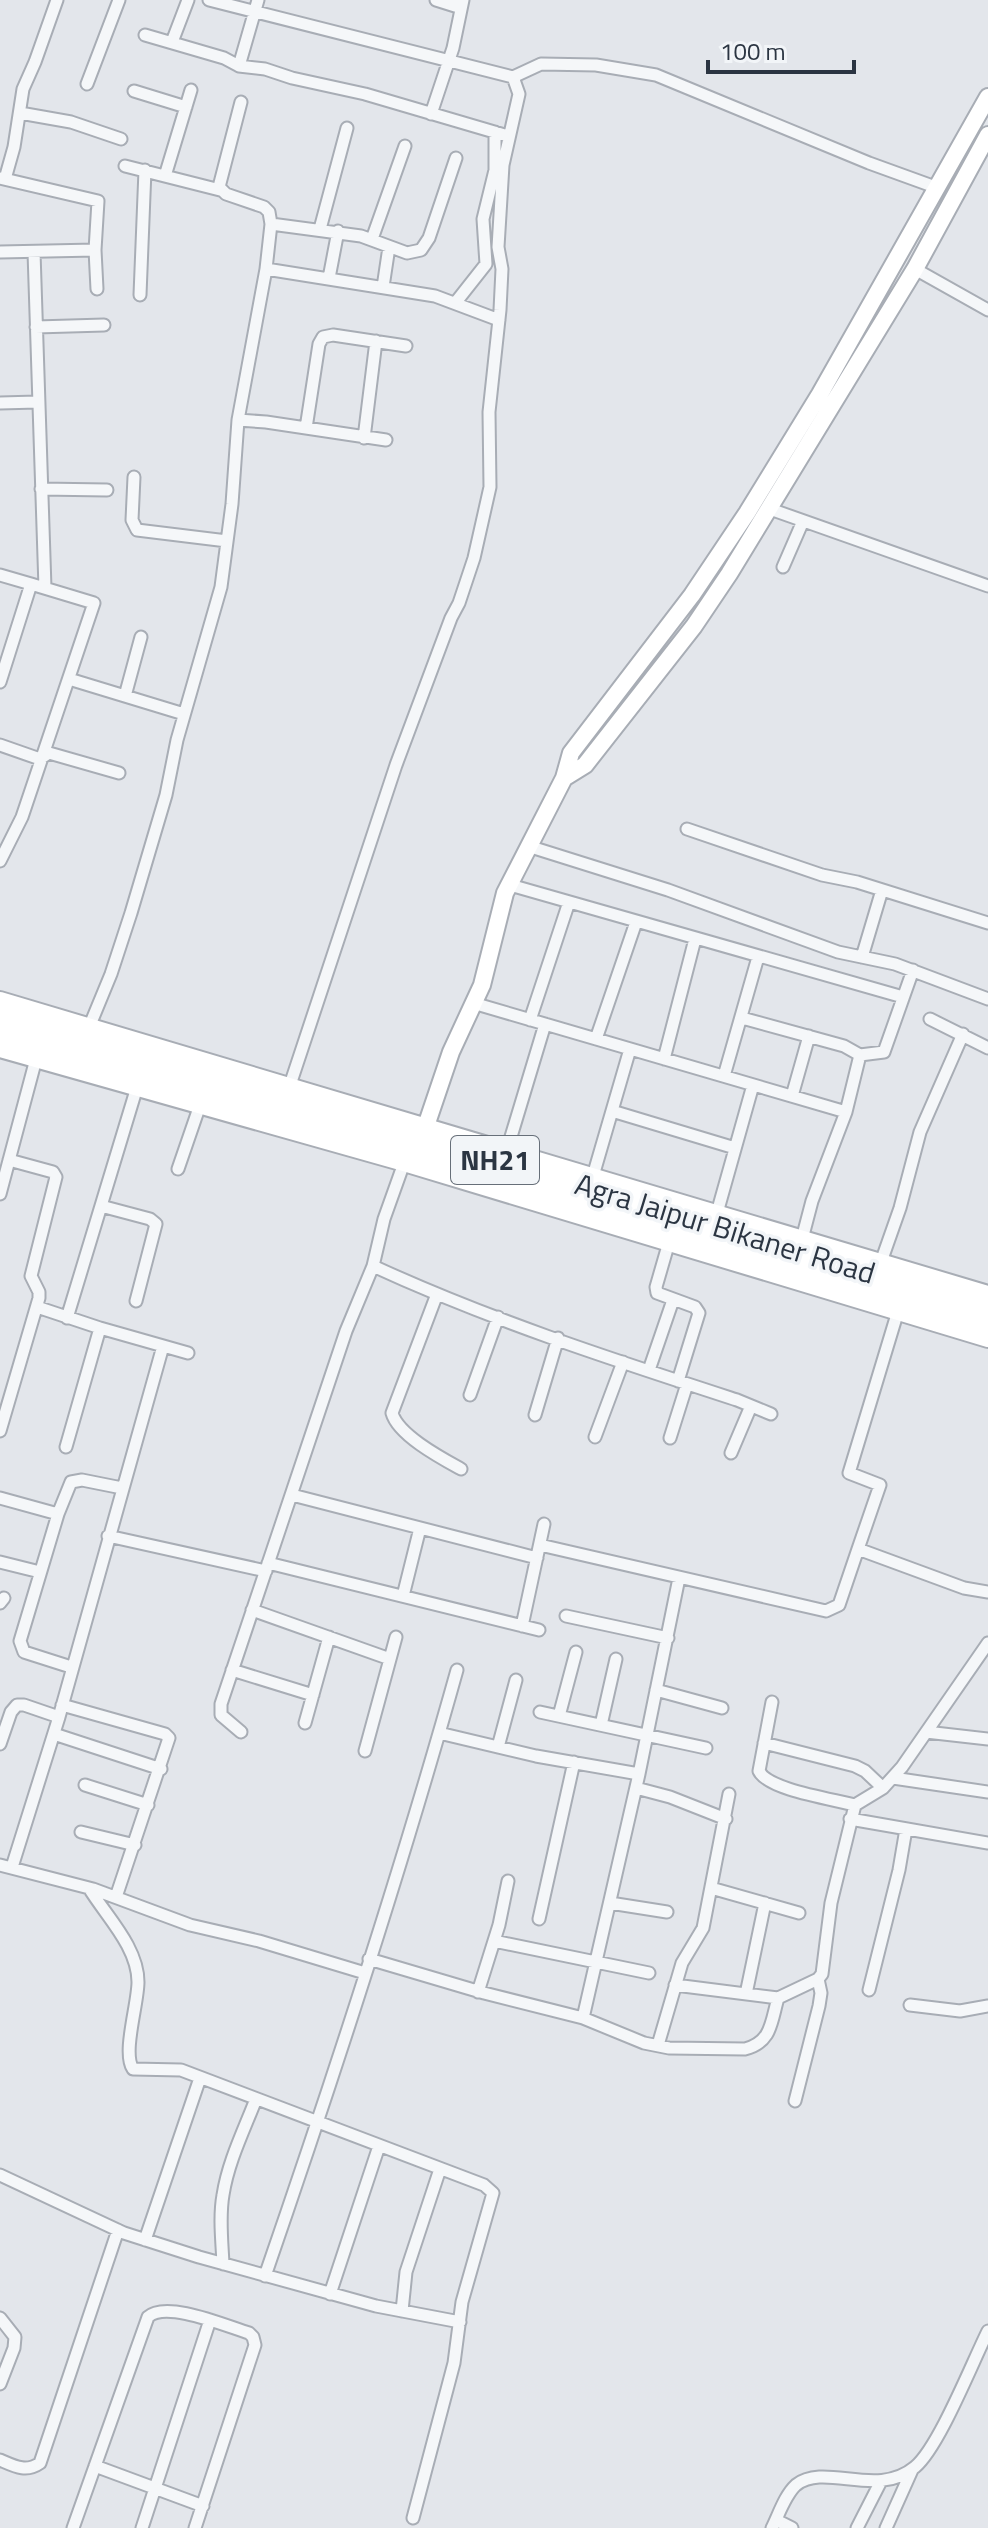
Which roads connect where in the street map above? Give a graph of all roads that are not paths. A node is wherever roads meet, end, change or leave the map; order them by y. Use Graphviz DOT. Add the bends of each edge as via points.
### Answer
graph roads {
  1 [pos="57,0"];
  2 [pos="119,0"];
  3 [pos="188,0"];
  4 [pos="209,0"];
  5 [pos="258,0"];
  6 [pos="436,0"];
  7 [pos="463,0"];
  8 [pos="254,12"];
  9 [pos="145,35"];
  10 [pos="172,42"];
  11 [pos="448,61"];
  12 [pos="239,66"];
  13 [pos="513,77"];
  14 [pos="87,84"];
  15 [pos="191,90"];
  16 [pos="134,91"];
  17 [pos="988,97"];
  18 [pos="241,102"];
  19 [pos="186,107"];
  20 [pos="20,113"];
  21 [pos="431,114"];
  22 [pos="347,128"];
  23 [pos="495,132"];
  24 [pos="988,135"];
  25 [pos="508,136"];
  26 [pos="121,139"];
  27 [pos="405,146"];
  28 [pos="456,158"];
  29 [pos="125,166"];
  30 [pos="145,170"];
  31 [pos="165,176"];
  32 [pos="3,178"];
  33 [pos="938,188"];
  34 [pos="220,190"];
  35 [pos="271,224"];
  36 [pos="320,229"];
  37 [pos="338,231"];
  38 [pos="372,239"];
  39 [pos="389,247"];
  40 [pos="95,250"];
  41 [pos="0,252"];
  42 [pos="34,252"];
  43 [pos="266,269"];
  44 [pos="915,269"];
  45 [pos="329,278"];
  46 [pos="383,287"];
  47 [pos="97,289"];
  48 [pos="140,295"];
  49 [pos="456,302"];
  50 [pos="988,310"];
  51 [pos="499,320"];
  52 [pos="104,325"];
  53 [pos="36,327"];
  54 [pos="376,341"];
  55 [pos="406,346"];
  56 [pos="37,402"];
  57 [pos="0,403"];
  58 [pos="238,420"];
  59 [pos="306,428"];
  60 [pos="364,438"];
  61 [pos="386,440"];
  62 [pos="134,477"];
  63 [pos="41,489"];
  64 [pos="107,490"];
  65 [pos="770,509"];
  66 [pos="803,521"];
  67 [pos="227,541"];
  68 [pos="714,563"];
  69 [pos="783,567"];
  70 [pos="729,574"];
  71 [pos="0,575"];
  72 [pos="31,584"];
  73 [pos="988,586"];
  74 [pos="45,588"];
  75 [pos="141,637"];
  76 [pos="69,679"];
  77 [pos="0,682"];
  78 [pos="125,696"];
  79 [pos="184,714"];
  80 [pos="0,745"];
  81 [pos="40,759"];
  82 [pos="119,773"];
  83 [pos="564,778"];
  84 [pos="687,829"];
  85 [pos="531,847"];
  86 [pos="1,854"];
  87 [pos="510,885"];
  88 [pos="882,890"];
  89 [pos="569,902"];
  90 [pos="636,922"];
  91 [pos="988,923"];
  92 [pos="695,939"];
  93 [pos="758,957"];
  94 [pos="862,957"];
  95 [pos="913,970"];
  96 [pos="903,997"];
  97 [pos="988,999"];
  98 [pos="0,1000"];
  99 [pos="473,1003"];
  100 [pos="0,1017"];
  101 [pos="742,1018"];
  102 [pos="930,1019"];
  103 [pos="530,1020"];
  104 [pos="545,1024"];
  105 [pos="90,1025"];
  106 [pos="963,1034"];
  107 [pos="0,1035"];
  108 [pos="809,1036"];
  109 [pos="596,1039"];
  110 [pos="988,1048"];
  111 [pos="0,1049"];
  112 [pos="630,1049"];
  113 [pos="860,1055"];
  114 [pos="36,1059"];
  115 [pos="664,1059"];
  116 [pos="724,1076"];
  117 [pos="290,1085"];
  118 [pos="753,1085"];
  119 [pos="137,1087"];
  120 [pos="792,1096"];
  121 [pos="200,1105"];
  122 [pos="612,1111"];
  123 [pos="846,1112"];
  124 [pos="426,1126"];
  125 [pos="735,1148"];
  126 [pos="507,1150"];
  127 [pos="9,1160"];
  128 [pos="404,1163"];
  129 [pos="178,1169"];
  130 [pos="593,1176"];
  131 [pos="0,1194"];
  132 [pos="101,1206"];
  133 [pos="717,1213"];
  134 [pos="802,1239"];
  135 [pos="669,1242"];
  136 [pos="881,1262"];
  137 [pos="373,1266"];
  138 [pos="437,1294"];
  139 [pos="988,1294"];
  140 [pos="673,1300"];
  141 [pos="136,1301"];
  142 [pos="37,1307"];
  143 [pos="988,1308"];
  144 [pos="898,1311"];
  145 [pos="498,1317"];
  146 [pos="67,1318"];
  147 [pos="988,1326"];
  148 [pos="100,1328"];
  149 [pos="558,1338"];
  150 [pos="988,1339"];
  151 [pos="163,1346"];
  152 [pos="188,1353"];
  153 [pos="623,1362"];
  154 [pos="649,1370"];
  155 [pos="683,1382"];
  156 [pos="470,1395"];
  157 [pos="751,1406"];
  158 [pos="771,1414"];
  159 [pos="535,1415"];
  160 [pos="0,1431"];
  161 [pos="595,1437"];
  162 [pos="670,1438"];
  163 [pos="66,1447"];
  164 [pos="731,1453"];
  165 [pos="461,1469"];
  166 [pos="122,1488"];
  167 [pos="292,1495"];
  168 [pos="0,1498"];
  169 [pos="58,1514"];
  170 [pos="544,1524"];
  171 [pos="420,1528"];
  172 [pos="108,1536"];
  173 [pos="858,1549"];
  174 [pos="538,1552"];
  175 [pos="0,1562"];
  176 [pos="267,1567"];
  177 [pos="40,1572"];
  178 [pos="679,1578"];
  179 [pos="988,1592"];
  180 [pos="403,1596"];
  181 [pos="252,1610"];
  182 [pos="566,1616"];
  183 [pos="522,1626"];
  184 [pos="539,1630"];
  185 [pos="329,1637"];
  186 [pos="396,1637"];
  187 [pos="668,1638"];
  188 [pos="987,1647"];
  189 [pos="576,1652"];
  190 [pos="390,1659"];
  191 [pos="616,1659"];
  192 [pos="71,1667"];
  193 [pos="232,1670"];
  194 [pos="457,1670"];
  195 [pos="516,1680"];
  196 [pos="656,1690"];
  197 [pos="313,1695"];
  198 [pos="772,1702"];
  199 [pos="722,1708"];
  200 [pos="61,1711"];
  201 [pos="540,1712"];
  202 [pos="559,1716"];
  203 [pos="305,1723"];
  204 [pos="601,1725"];
  205 [pos="241,1732"];
  206 [pos="926,1732"];
  207 [pos="439,1733"];
  208 [pos="54,1734"];
  209 [pos="647,1735"];
  210 [pos="988,1739"];
  211 [pos="764,1743"];
  212 [pos="0,1744"];
  213 [pos="498,1747"];
  214 [pos="706,1748"];
  215 [pos="365,1751"];
  216 [pos="574,1762"];
  217 [pos="161,1769"];
  218 [pos="639,1774"];
  219 [pos="893,1778"];
  220 [pos="85,1785"];
  221 [pos="636,1788"];
  222 [pos="883,1788"];
  223 [pos="988,1792"];
  224 [pos="729,1794"];
  225 [pos="148,1805"];
  226 [pos="855,1805"];
  227 [pos="726,1819"];
  228 [pos="850,1819"];
  229 [pos="906,1829"];
  230 [pos="81,1832"];
  231 [pos="988,1843"];
  232 [pos="135,1845"];
  233 [pos="6,1866"];
  234 [pos="508,1881"];
  235 [pos="89,1888"];
  236 [pos="711,1888"];
  237 [pos="116,1897"];
  238 [pos="610,1903"];
  239 [pos="765,1903"];
  240 [pos="667,1912"];
  241 [pos="799,1913"];
  242 [pos="539,1919"];
  243 [pos="494,1941"];
  244 [pos="369,1959"];
  245 [pos="596,1962"];
  246 [pos="365,1973"];
  247 [pos="649,1973"];
  248 [pos="818,1979"];
  249 [pos="675,1985"];
  250 [pos="869,1990"];
  251 [pos="478,1992"];
  252 [pos="746,1994"];
  253 [pos="778,1998"];
  254 [pos="910,2005"];
  255 [pos="988,2006"];
  256 [pos="583,2018"];
  257 [pos="658,2045"];
  258 [pos="200,2078"];
  259 [pos="256,2099"];
  260 [pos="795,2101"];
  261 [pos="318,2123"];
  262 [pos="379,2146"];
  263 [pos="440,2169"];
  264 [pos="0,2175"];
  265 [pos="118,2230"];
  266 [pos="145,2240"];
  267 [pos="223,2264"];
  268 [pos="265,2276"];
  269 [pos="330,2294"];
  270 [pos="402,2311"];
  271 [pos="0,2318"];
  272 [pos="210,2320"];
  273 [pos="460,2322"];
  274 [pos="988,2331"];
  275 [pos="0,2384"];
  276 [pos="0,2460"];
  277 [pos="95,2466"];
  278 [pos="913,2469"];
  279 [pos="881,2481"];
  280 [pos="155,2488"];
  281 [pos="203,2506"];
  282 [pos="413,2518"];
  283 [pos="774,2524"];
  284 [pos="73,2528"];
  285 [pos="142,2528"];
  286 [pos="195,2528"];
  287 [pos="792,2528"];
  288 [pos="857,2528"];
  289 [pos="886,2528"];
  1 -- 20 [label="street" via="23,89"];
  2 -- 14 [label="street"];
  3 -- 10 [label="street"];
  4 -- 8 [label="street"];
  5 -- 8 [label="street"];
  6 -- 7 [label="street" via="455,6"];
  7 -- 11 [label="street"];
  8 -- 11 [label="street"];
  8 -- 12 [label="street"];
  9 -- 10 [label="street"];
  10 -- 12 [label="street"];
  11 -- 13 [label="street"];
  11 -- 21 [label="street"];
  12 -- 21 [label="street"];
  13 -- 25 [label="street" via="519,94"];
  13 -- 33 [label="street" via="541,64 596,65 656,75"];
  15 -- 19 [label="street"];
  16 -- 19 [label="street"];
  17 -- 33 [label="street"];
  18 -- 34 [label="street"];
  19 -- 31 [label="street"];
  20 -- 26 [label="street"];
  20 -- 32 [label="street"];
  21 -- 23 [label="street"];
  22 -- 36 [label="street"];
  23 -- 25 [label="street"];
  23 -- 49 [label="street" via="495,170 483,219 486,264"];
  24 -- 44 [label="street"];
  25 -- 51 [label="street" via="499,224"];
  27 -- 38 [label="street"];
  28 -- 39 [label="street" via="425,245 407,253"];
  29 -- 30 [label="street"];
  30 -- 31 [label="street"];
  30 -- 48 [label="street"];
  31 -- 34 [label="street"];
  32 -- 40 [label="street" via="98,201"];
  33 -- 68 [label="street" via="820,394"];
  34 -- 35 [label="street" via="264,207"];
  35 -- 36 [label="street"];
  35 -- 43 [label="street"];
  36 -- 37 [label="street"];
  37 -- 38 [label="street"];
  37 -- 45 [label="street"];
  38 -- 39 [label="street"];
  39 -- 46 [label="street"];
  40 -- 42 [label="street"];
  40 -- 47 [label="street"];
  41 -- 42 [label="street"];
  42 -- 53 [label="street"];
  43 -- 45 [label="street"];
  43 -- 58 [label="street"];
  44 -- 50 [label="street"];
  44 -- 65 [label="street"];
  45 -- 46 [label="street"];
  46 -- 49 [label="street"];
  49 -- 51 [label="street"];
  51 -- 117 [label="street" via="489,412 490,487 478,545 396,765"];
  52 -- 53 [label="street"];
  53 -- 56 [label="street"];
  54 -- 55 [label="street"];
  54 -- 59 [label="street" via="333,335 321,340"];
  54 -- 60 [label="street"];
  56 -- 57 [label="street"];
  56 -- 63 [label="street"];
  58 -- 59 [label="street"];
  58 -- 67 [label="street"];
  59 -- 60 [label="street"];
  60 -- 61 [label="street"];
  62 -- 67 [label="street" via="132,520 137,530"];
  63 -- 64 [label="street"];
  63 -- 74 [label="street"];
  65 -- 66 [label="street"];
  65 -- 70 [label="street"];
  66 -- 69 [label="street"];
  66 -- 73 [label="street"];
  67 -- 79 [label="street" via="221,587"];
  68 -- 70 [label="street"];
  68 -- 83 [label="street" via="571,753"];
  70 -- 83 [label="street" via="585,765"];
  71 -- 72 [label="street"];
  72 -- 74 [label="street"];
  72 -- 77 [label="street"];
  74 -- 76 [label="street" via="94,603"];
  75 -- 78 [label="street"];
  76 -- 78 [label="street"];
  76 -- 81 [label="street"];
  78 -- 79 [label="street"];
  79 -- 105 [label="street" via="131,913"];
  80 -- 81 [label="street"];
  81 -- 82 [label="street" via="49,753"];
  81 -- 86 [label="street" via="22,817"];
  83 -- 85 [label="street"];
  84 -- 88 [label="street"];
  85 -- 87 [label="street"];
  85 -- 94 [label="street"];
  87 -- 89 [label="street"];
  87 -- 99 [label="street"];
  88 -- 91 [label="street"];
  88 -- 94 [label="street"];
  89 -- 90 [label="street"];
  89 -- 103 [label="street"];
  90 -- 92 [label="street"];
  90 -- 109 [label="street"];
  92 -- 93 [label="street"];
  92 -- 115 [label="street"];
  93 -- 96 [label="street"];
  93 -- 101 [label="street"];
  94 -- 95 [label="street"];
  95 -- 96 [label="street"];
  95 -- 97 [label="street"];
  96 -- 113 [label="street" via="884,1052"];
  98 -- 105 [label="street"];
  99 -- 103 [label="street"];
  99 -- 124 [label="street"];
  100 -- 143 [label="highway, Agra Jaipur Bikaner Road / NH21"];
  101 -- 108 [label="street"];
  101 -- 116 [label="street"];
  102 -- 106 [label="street"];
  103 -- 104 [label="street"];
  104 -- 109 [label="street"];
  104 -- 126 [label="street"];
  105 -- 117 [label="street"];
  106 -- 110 [label="street"];
  106 -- 136 [label="street" via="920,1132"];
  107 -- 147 [label="highway, Agra Jaipur Bikaner Road / NH21" via="408,1151"];
  108 -- 113 [label="street"];
  108 -- 120 [label="street"];
  109 -- 112 [label="street"];
  111 -- 114 [label="street"];
  112 -- 115 [label="street"];
  112 -- 122 [label="street"];
  113 -- 123 [label="street"];
  114 -- 119 [label="street"];
  114 -- 127 [label="street"];
  115 -- 116 [label="street"];
  116 -- 118 [label="street"];
  117 -- 124 [label="street"];
  118 -- 120 [label="street"];
  118 -- 125 [label="street"];
  119 -- 121 [label="street"];
  119 -- 132 [label="street"];
  120 -- 123 [label="street"];
  121 -- 128 [label="street"];
  121 -- 129 [label="street"];
  122 -- 125 [label="street"];
  122 -- 130 [label="street"];
  123 -- 134 [label="street"];
  124 -- 126 [label="street"];
  125 -- 133 [label="street"];
  126 -- 130 [label="street"];
  127 -- 131 [label="street"];
  127 -- 142 [label="street" via="56,1175 31,1276 39,1292"];
  128 -- 135 [label="street"];
  128 -- 137 [label="street"];
  130 -- 133 [label="street"];
  132 -- 141 [label="street" via="156,1224"];
  132 -- 146 [label="street"];
  133 -- 134 [label="street"];
  134 -- 136 [label="street"];
  135 -- 140 [label="street" via="656,1290"];
  135 -- 144 [label="street"];
  136 -- 139 [label="street"];
  137 -- 138 [label="street"];
  137 -- 167 [label="street"];
  138 -- 145 [label="street"];
  138 -- 165 [label="street" via="392,1413 402,1429"];
  140 -- 154 [label="street"];
  140 -- 155 [label="street" via="699,1313"];
  142 -- 146 [label="street"];
  142 -- 160 [label="street"];
  144 -- 150 [label="street"];
  144 -- 173 [label="street" via="849,1473 880,1485"];
  145 -- 149 [label="street"];
  145 -- 156 [label="street"];
  146 -- 148 [label="street"];
  148 -- 151 [label="street"];
  148 -- 163 [label="street"];
  149 -- 153 [label="street"];
  149 -- 159 [label="street"];
  151 -- 152 [label="street"];
  151 -- 166 [label="street"];
  153 -- 154 [label="street"];
  153 -- 161 [label="street"];
  154 -- 155 [label="street"];
  155 -- 157 [label="street"];
  155 -- 162 [label="street"];
  157 -- 158 [label="street"];
  157 -- 164 [label="street"];
  166 -- 169 [label="street" via="74,1480"];
  166 -- 172 [label="street"];
  167 -- 171 [label="street"];
  167 -- 176 [label="street"];
  168 -- 169 [label="street"];
  169 -- 177 [label="street"];
  170 -- 174 [label="street"];
  171 -- 174 [label="street"];
  171 -- 180 [label="street"];
  172 -- 176 [label="street"];
  172 -- 192 [label="street"];
  173 -- 178 [label="street" via="839,1605 826,1611"];
  173 -- 179 [label="street"];
  174 -- 178 [label="street"];
  174 -- 183 [label="street"];
  175 -- 177 [label="street"];
  176 -- 180 [label="street"];
  176 -- 181 [label="street"];
  177 -- 192 [label="street" via="21,1649"];
  178 -- 187 [label="street"];
  180 -- 183 [label="street"];
  181 -- 185 [label="street"];
  181 -- 193 [label="street"];
  182 -- 187 [label="street"];
  183 -- 184 [label="street"];
  185 -- 190 [label="street"];
  185 -- 197 [label="street"];
  186 -- 190 [label="street"];
  187 -- 196 [label="street"];
  188 -- 206 [label="street"];
  189 -- 202 [label="street"];
  190 -- 215 [label="street"];
  191 -- 204 [label="street"];
  192 -- 200 [label="street"];
  193 -- 197 [label="street"];
  193 -- 205 [label="street" via="221,1715"];
  194 -- 207 [label="street"];
  195 -- 213 [label="street"];
  196 -- 199 [label="street"];
  196 -- 209 [label="street"];
  197 -- 203 [label="street"];
  198 -- 211 [label="street"];
  200 -- 208 [label="street"];
  200 -- 212 [label="street" via="17,1705"];
  200 -- 217 [label="street" via="168,1735"];
  201 -- 202 [label="street"];
  202 -- 204 [label="street"];
  204 -- 209 [label="street"];
  206 -- 210 [label="street"];
  206 -- 219 [label="street"];
  207 -- 213 [label="street"];
  207 -- 244 [label="street"];
  208 -- 217 [label="street"];
  208 -- 233 [label="street"];
  209 -- 214 [label="street"];
  209 -- 218 [label="street"];
  211 -- 222 [label="street" via="844,1761"];
  211 -- 226 [label="street" via="762,1777"];
  213 -- 216 [label="street"];
  216 -- 218 [label="street"];
  216 -- 242 [label="street"];
  217 -- 225 [label="street"];
  218 -- 221 [label="street"];
  219 -- 222 [label="street"];
  219 -- 223 [label="street"];
  220 -- 225 [label="street"];
  221 -- 227 [label="street"];
  221 -- 238 [label="street"];
  222 -- 226 [label="street"];
  224 -- 227 [label="street"];
  225 -- 232 [label="street"];
  226 -- 228 [label="street"];
  227 -- 236 [label="street"];
  228 -- 229 [label="street"];
  228 -- 248 [label="street"];
  229 -- 231 [label="street"];
  229 -- 250 [label="street"];
  230 -- 232 [label="street"];
  232 -- 237 [label="street"];
  233 -- 235 [label="street"];
  234 -- 243 [label="street"];
  235 -- 237 [label="street"];
  235 -- 258 [label="street" via="136,1965 130,2066 138,2071 169,2068"];
  236 -- 239 [label="street"];
  236 -- 249 [label="street" via="703,1928"];
  237 -- 246 [label="street" via="190,1925"];
  238 -- 240 [label="street"];
  238 -- 245 [label="street"];
  239 -- 241 [label="street"];
  239 -- 252 [label="street"];
  243 -- 245 [label="street"];
  243 -- 251 [label="street"];
  244 -- 246 [label="street"];
  244 -- 251 [label="street"];
  245 -- 247 [label="street"];
  245 -- 256 [label="street"];
  246 -- 261 [label="street"];
  248 -- 253 [label="street"];
  248 -- 260 [label="street" via="820,1998"];
  249 -- 252 [label="street"];
  249 -- 257 [label="street"];
  251 -- 256 [label="street"];
  252 -- 253 [label="street"];
  253 -- 257 [label="street" via="767,2037 755,2046"];
  254 -- 255 [label="street" via="960,2011"];
  256 -- 257 [label="street"];
  258 -- 259 [label="street"];
  258 -- 266 [label="street"];
  259 -- 261 [label="street"];
  259 -- 267 [label="street" via="223,2194"];
  261 -- 262 [label="street"];
  261 -- 268 [label="street"];
  262 -- 263 [label="street"];
  262 -- 269 [label="street"];
  263 -- 270 [label="street" via="406,2272"];
  263 -- 273 [label="street" via="493,2193"];
  264 -- 265 [label="street"];
  265 -- 266 [label="street"];
  265 -- 276 [label="street" via="40,2463 19,2469"];
  266 -- 267 [label="street"];
  267 -- 268 [label="street"];
  268 -- 269 [label="street"];
  269 -- 270 [label="street"];
  270 -- 273 [label="street"];
  271 -- 275 [label="street" via="15,2337"];
  272 -- 277 [label="street" via="165,2310 148,2317"];
  272 -- 280 [label="street"];
  272 -- 281 [label="street" via="249,2333 255,2345"];
  273 -- 282 [label="street" via="449,2386"];
  274 -- 278 [label="street" via="930,2449"];
  277 -- 280 [label="street"];
  277 -- 284 [label="street"];
  278 -- 279 [label="street"];
  278 -- 289 [label="street"];
  279 -- 283 [label="street" via="807,2479 790,2492"];
  279 -- 288 [label="street"];
  280 -- 281 [label="street"];
  280 -- 285 [label="street"];
  281 -- 286 [label="street"];
  283 -- 287 [label="street"];
}
